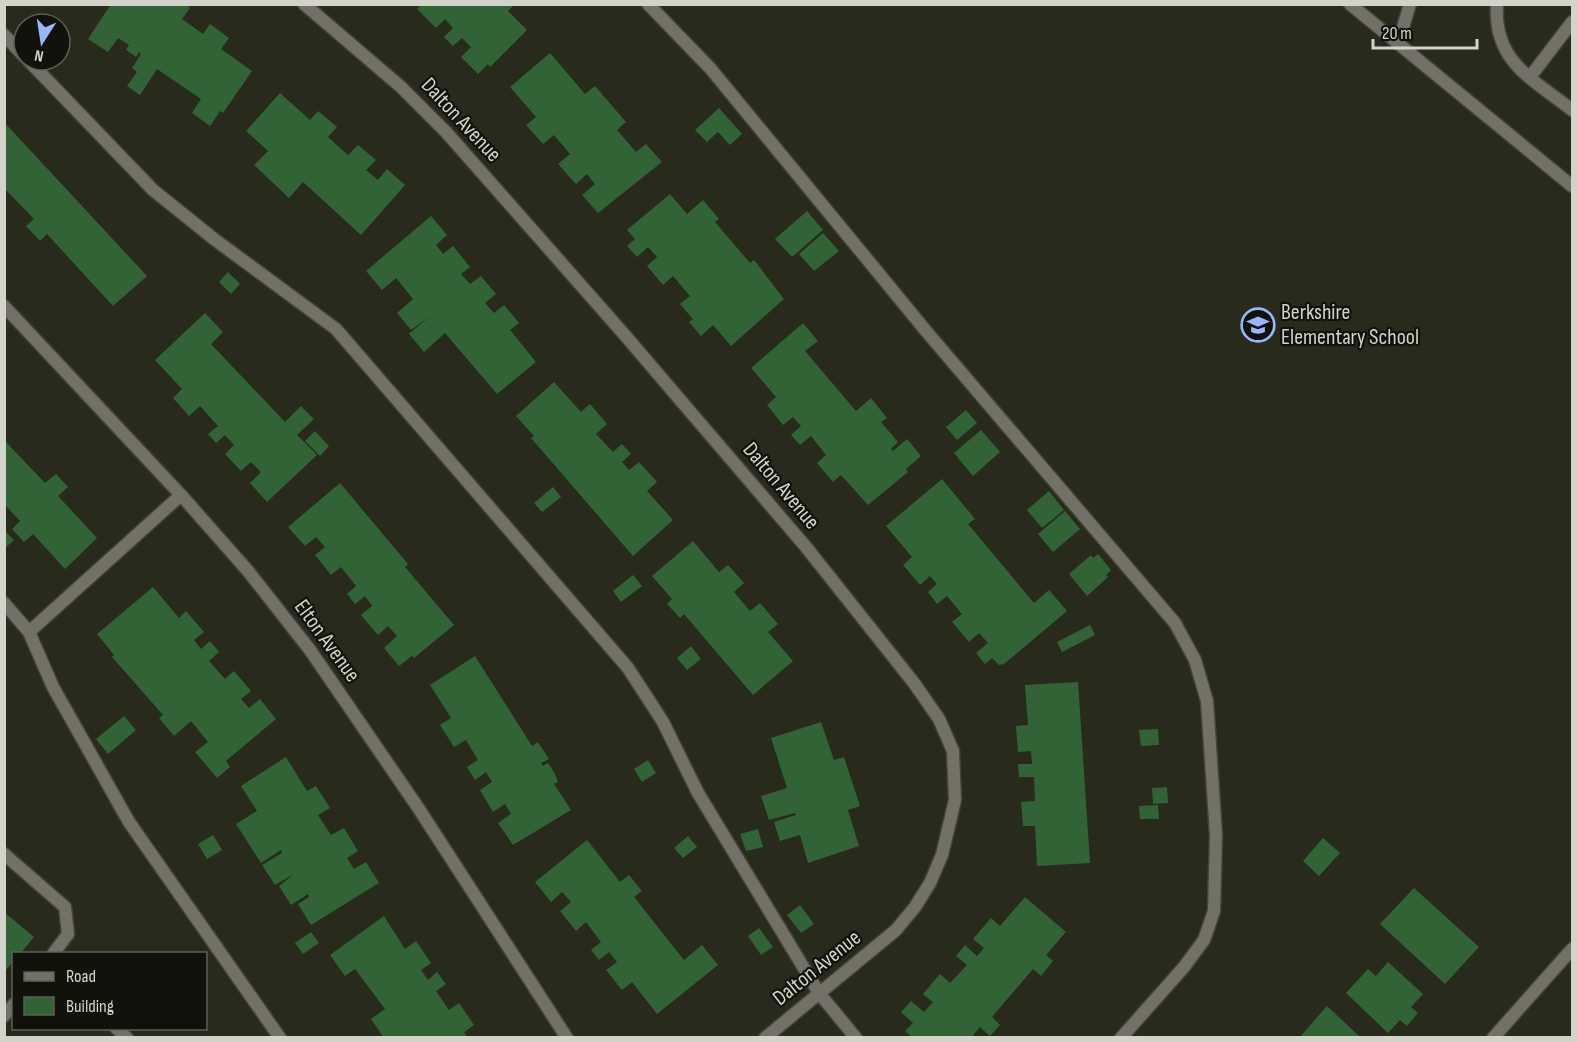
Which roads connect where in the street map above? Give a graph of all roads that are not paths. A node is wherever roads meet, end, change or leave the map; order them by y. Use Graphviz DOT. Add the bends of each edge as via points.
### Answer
graph roads {
  1 [pos="304,4"];
  2 [pos="648,4"];
  3 [pos="1350,4"];
  4 [pos="1410,4"];
  5 [pos="1497,4"];
  6 [pos="1572,22"];
  7 [pos="1398,44"];
  8 [pos="40,72"];
  9 [pos="1530,77"];
  10 [pos="1572,110"];
  11 [pos="1572,186"];
  12 [pos="4,306"];
  13 [pos="181,495"];
  14 [pos="4,603"];
  15 [pos="29,632"];
  16 [pos="4,854"];
  17 [pos="1572,949"];
  18 [pos="54,952"];
  19 [pos="819,993"];
  20 [pos="280,1038"];
  21 [pos="567,1038"];
  22 [pos="765,1038"];
  23 [pos="856,1038"];
  24 [pos="1121,1038"];
  25 [pos="1492,1038"];
  1 -- 19 [label="street, Dalton Avenue" via="401,87 506,199 806,547 939,719 953,751 955,783 955,800 942,855 920,899 896,930"];
  2 -- 24 [label="street" via="710,68 926,331 1175,623 1195,660 1207,701 1216,835 1214,911 1204,940 1191,958"];
  3 -- 7 [label="street"];
  4 -- 7 [label="street"];
  5 -- 9 [label="street" via="1501,45 1515,65"];
  6 -- 9 [label="street"];
  7 -- 11 [label="street"];
  8 -- 19 [label="street" via="153,190 336,329 628,668"];
  9 -- 10 [label="street"];
  12 -- 13 [label="street, Elton Avenue"];
  13 -- 15 [label="street"];
  13 -- 21 [label="street, Elton Avenue" via="249,571 310,650 419,809"];
  14 -- 15 [label="street"];
  15 -- 20 [label="street" via="53,687 129,822"];
  16 -- 18 [label="street" via="65,907 68,934"];
  17 -- 25 [label="street"];
  19 -- 22 [label="street, Dalton Avenue"];
  19 -- 23 [label="street"];
}
